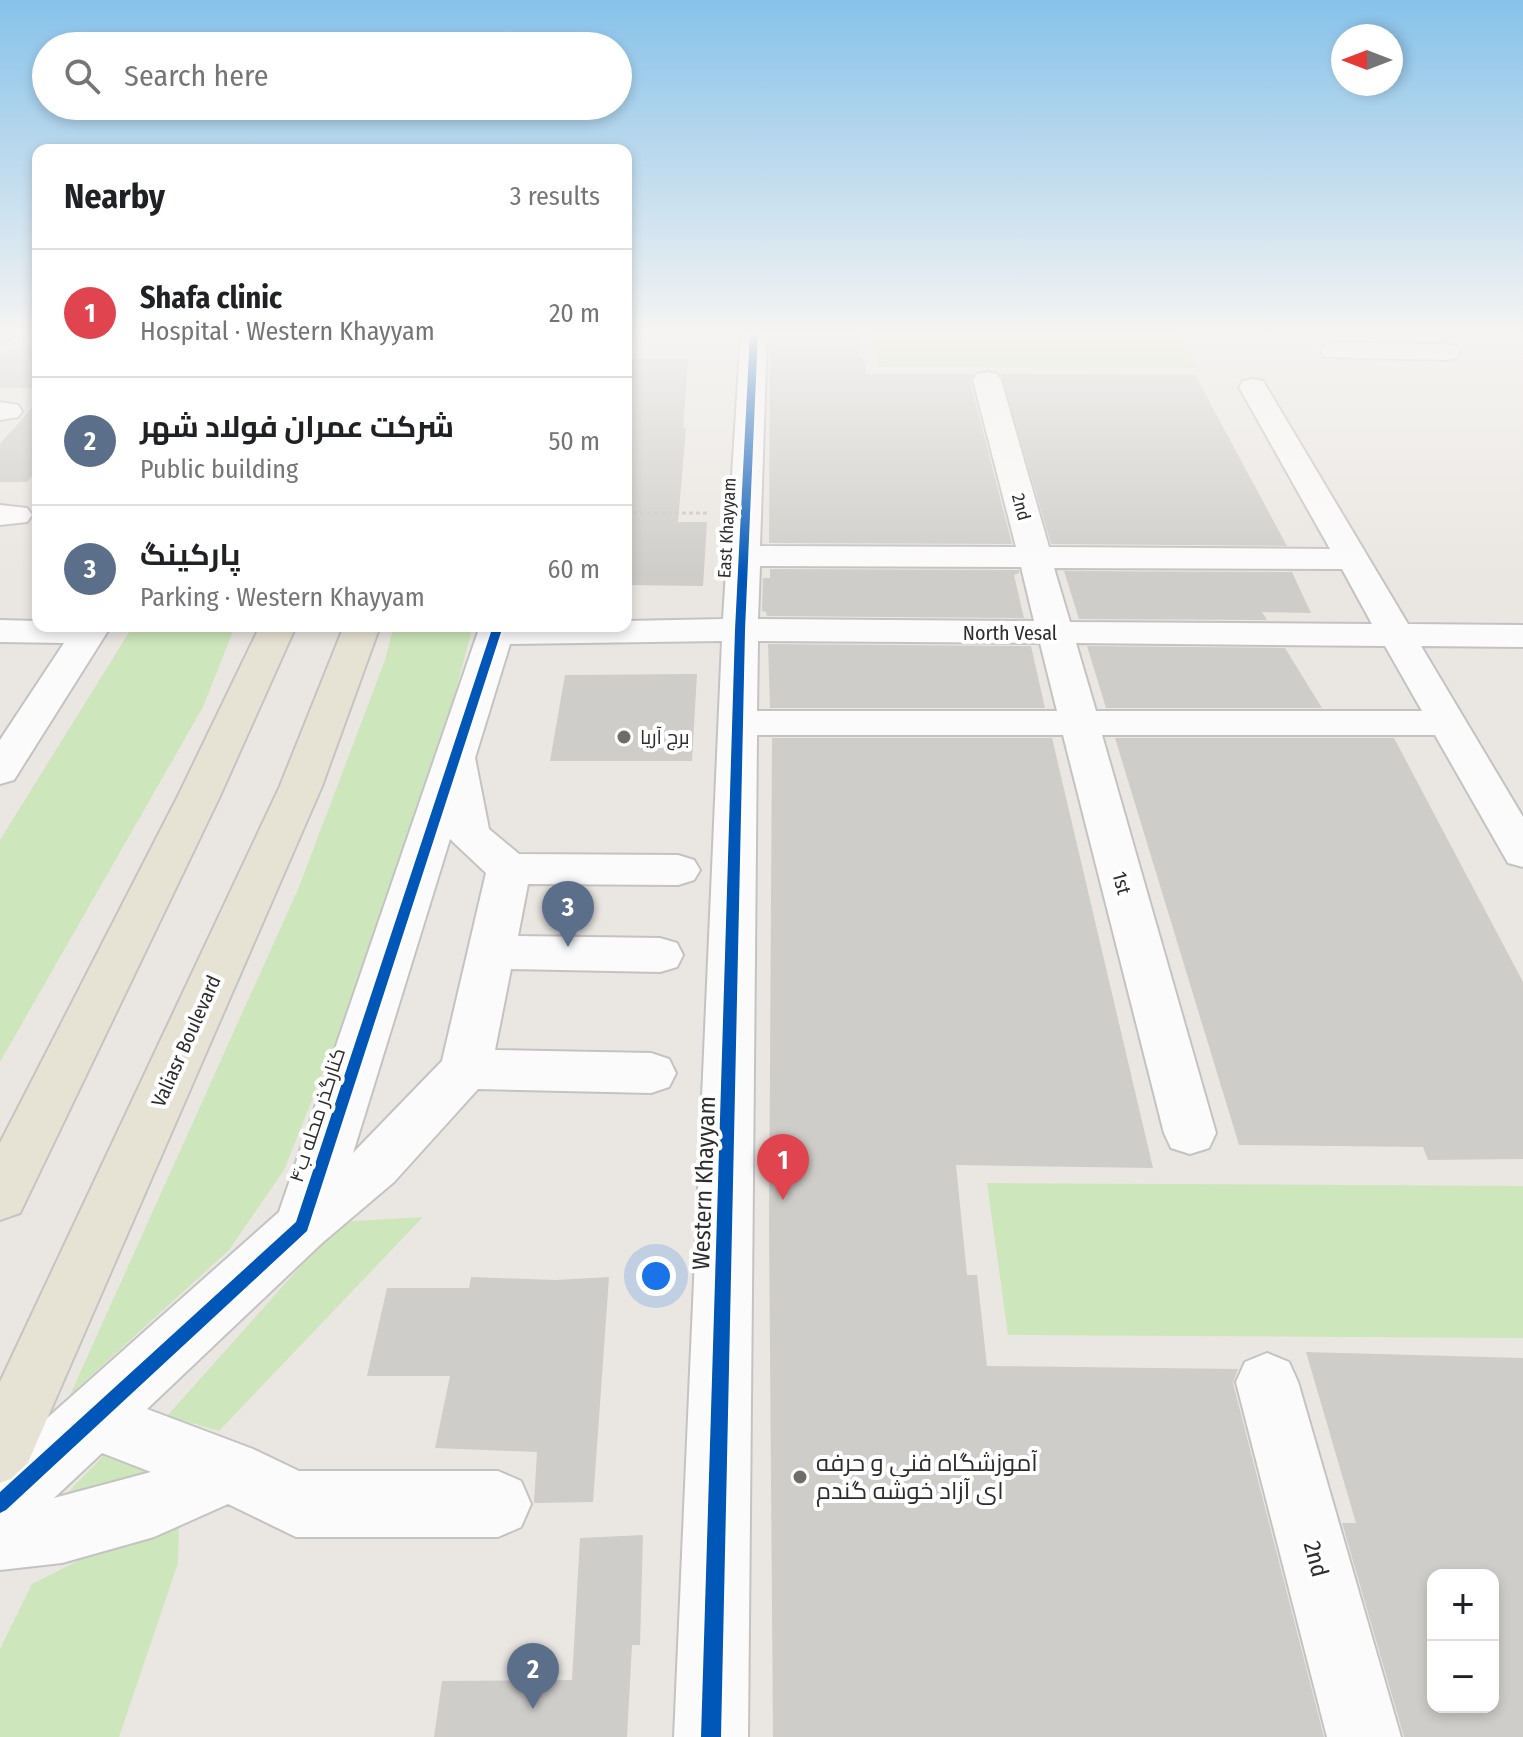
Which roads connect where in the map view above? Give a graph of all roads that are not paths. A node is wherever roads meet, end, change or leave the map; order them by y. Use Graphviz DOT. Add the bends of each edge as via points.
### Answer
graph roads {
  1 [pos="750,413"];
  2 [pos="996,413"];
  3 [pos="1268,413"];
  4 [pos="744,556"];
  5 [pos="1034,558"];
  6 [pos="1352,559"];
  7 [pos="32,630"];
  8 [pos="632,630"];
  9 [pos="740,630"];
  10 [pos="0,631"];
  11 [pos="88,632"];
  12 [pos="275,632"];
  13 [pos="360,632"];
  14 [pos="497,632"];
  15 [pos="1054,633"];
  16 [pos="1397,636"];
  17 [pos="1523,636"];
  18 [pos="738,723"];
  19 [pos="1447,723"];
  20 [pos="1078,724"];
  21 [pos="457,756"];
  22 [pos="0,771"];
  23 [pos="1523,853"];
  24 [pos="509,869"];
  25 [pos="678,870"];
  26 [pos="490,952"];
  27 [pos="660,955"];
  28 [pos="466,1069"];
  29 [pos="651,1073"];
  30 [pos="1190,1133"];
  31 [pos="0,1197"];
  32 [pos="302,1226"];
  33 [pos="1267,1382"];
  34 [pos="92,1419"];
  35 [pos="0,1452"];
  36 [pos="230,1471"];
  37 [pos="0,1504"];
  38 [pos="498,1504"];
  39 [pos="0,1537"];
  40 [pos="711,1737"];
  41 [pos="1364,1737"];
  1 -- 4 [label="street, East Khayyam"];
  2 -- 5 [label="street, 2nd"];
  3 -- 6 [label="street"];
  4 -- 5 [label="street"];
  4 -- 9 [label="street, East Khayyam"];
  5 -- 6 [label="street"];
  5 -- 15 [label="street, 2nd"];
  6 -- 16 [label="street"];
  7 -- 10 [label="street"];
  8 -- 9 [label="street, North Vesal"];
  9 -- 15 [label="street, North Vesal"];
  9 -- 18 [label="street, Western Khayyam"];
  11 -- 22 [label="street"];
  12 -- 31 [label="main road"];
  13 -- 35 [label="main road, Valiasr Boulevard" via="301,786"];
  14 -- 21 [label="street, کنارگذر محله ب۴"];
  15 -- 16 [label="street, North Vesal"];
  15 -- 20 [label="street, 1st"];
  16 -- 17 [label="street, North Vesal"];
  16 -- 19 [label="street"];
  18 -- 20 [label="street"];
  18 -- 40 [label="street, Western Khayyam"];
  19 -- 20 [label="street"];
  19 -- 23 [label="street"];
  20 -- 30 [label="street, 1st"];
  21 -- 24 [label="street" via="468,834"];
  21 -- 32 [label="street, کنارگذر محله ب۴"];
  24 -- 25 [label="street"];
  24 -- 26 [label="street"];
  26 -- 27 [label="street"];
  26 -- 28 [label="street"];
  28 -- 29 [label="street"];
  28 -- 32 [label="street" via="375,1166"];
  32 -- 34 [label="street, کنارگذر محله ب۴"];
  33 -- 41 [label="street, 2nd"];
  34 -- 36 [label="street"];
  34 -- 37 [label="street, کنارگذر محله ب۴"];
  36 -- 38 [label="street" via="296,1504"];
  36 -- 39 [label="street" via="154,1504 62,1530"];
}
